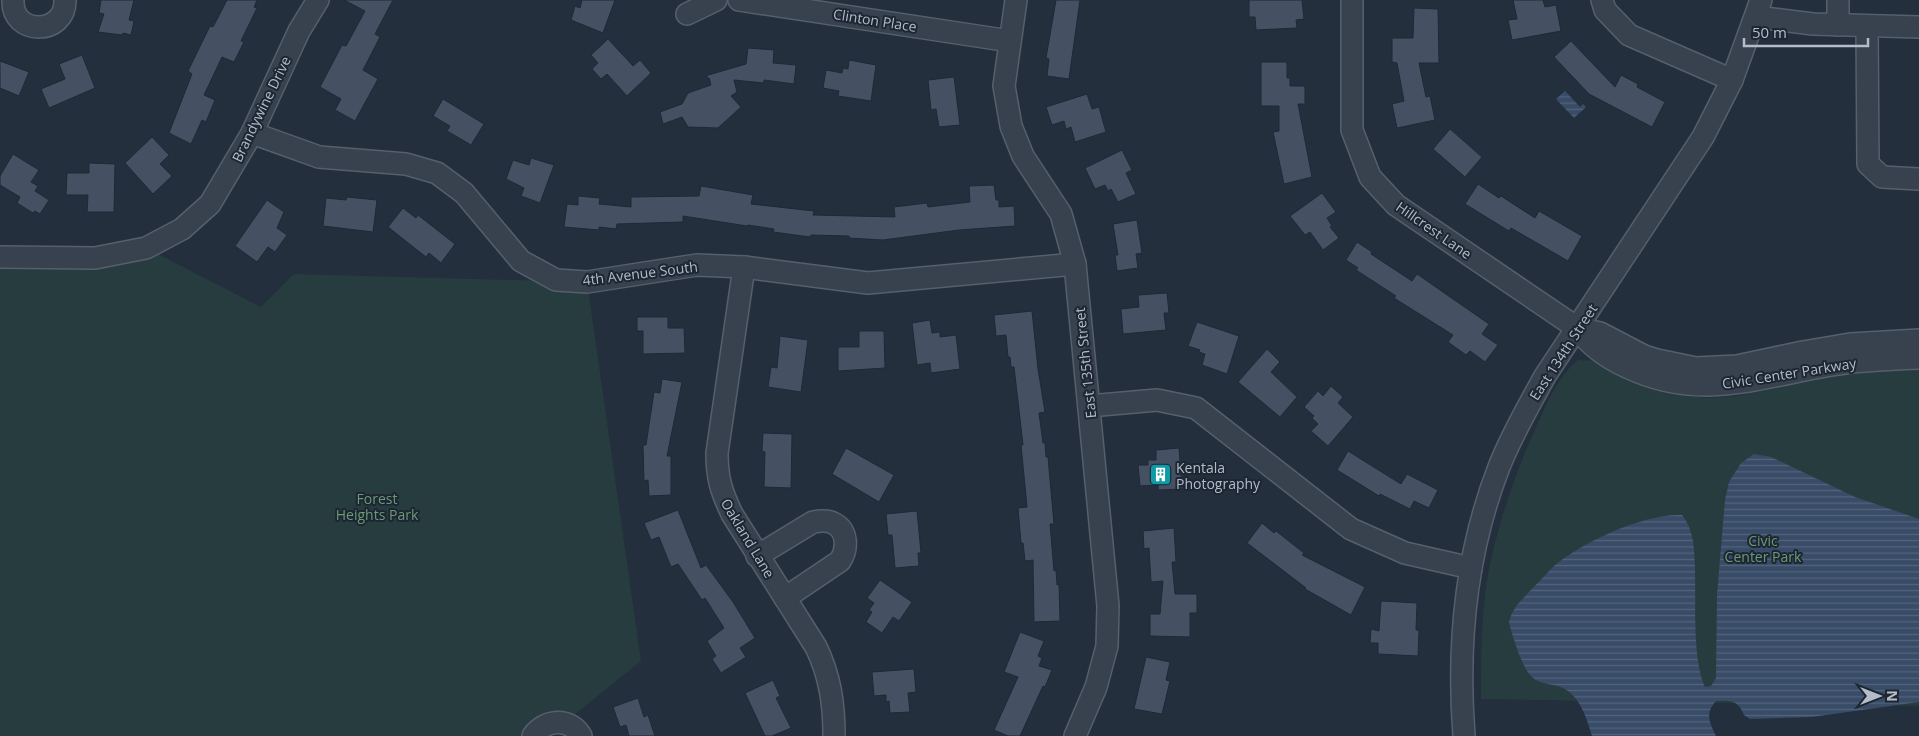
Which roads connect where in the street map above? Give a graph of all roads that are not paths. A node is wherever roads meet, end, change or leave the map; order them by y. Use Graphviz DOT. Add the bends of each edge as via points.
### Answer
graph roads {
  1 [pos="13,0"];
  2 [pos="65,0"];
  3 [pos="318,0"];
  4 [pos="716,0"];
  5 [pos="739,0"];
  6 [pos="1016,0"];
  7 [pos="1352,0"];
  8 [pos="1602,0"];
  9 [pos="1838,0"];
  10 [pos="1758,9"];
  11 [pos="687,14"];
  12 [pos="1838,25"];
  13 [pos="1867,26"];
  14 [pos="1919,27"];
  15 [pos="1010,41"];
  16 [pos="1732,80"];
  17 [pos="252,133"];
  18 [pos="1919,179"];
  19 [pos="0,257"];
  20 [pos="1075,264"];
  21 [pos="744,268"];
  22 [pos="1577,328"];
  23 [pos="1919,340"];
  24 [pos="1919,358"];
  25 [pos="1089,406"];
  26 [pos="757,556"];
  27 [pos="1471,568"];
  28 [pos="785,598"];
  29 [pos="533,736"];
  30 [pos="581,736"];
  31 [pos="834,736"];
  32 [pos="1075,736"];
  33 [pos="1464,736"];
  1 -- 2 [label="street" via="20,19 43,28 58,19"];
  3 -- 17 [label="street, Brandywine Drive" via="299,31"];
  4 -- 11 [label="street"];
  5 -- 15 [label="street, Clinton Place"];
  6 -- 15 [label="street, East 135th Street"];
  7 -- 22 [label="street, Hillcrest Lane" via="1352,130 1370,178 1396,205"];
  8 -- 16 [label="street" via="1605,10 1629,35"];
  9 -- 12 [label="street"];
  10 -- 12 [label="street" via="1814,24"];
  10 -- 16 [label="street, East 134th Street"];
  12 -- 13 [label="street"];
  13 -- 14 [label="street"];
  13 -- 18 [label="street" via="1868,164 1882,178"];
  15 -- 20 [label="street, East 135th Street" via="1004,86 1011,126 1023,156 1061,214"];
  16 -- 22 [label="street, East 134th Street" via="1691,158"];
  17 -- 19 [label="street, Brandywine Drive" via="210,204 182,229 146,248 95,258"];
  17 -- 21 [label="street, 4th Avenue South" via="319,157 406,164 437,173 464,193 522,261 556,280 587,282 697,265"];
  20 -- 21 [label="street, 4th Avenue South" via="868,283"];
  20 -- 25 [label="street, East 135th Street"];
  21 -- 26 [label="street, Oakland Lane" via="717,453 717,476 722,494"];
  22 -- 23 [label="street, Civic Center Parkway" via="1600,332 1657,360 1696,368 1737,366 1850,344"];
  22 -- 24 [label="street, Civic Center Parkway" via="1592,346 1622,365 1652,377 1695,386 1740,384 1852,362"];
  22 -- 27 [label="street, East 134th Street" via="1528,406 1499,467"];
  25 -- 27 [label="street" via="1157,400 1196,408 1351,529 1406,553"];
  25 -- 32 [label="street, East 135th Street" via="1108,606 1107,646 1096,687"];
  26 -- 28 [label="street, Oakland Lane"];
  26 -- 28 [label="street" via="813,522 823,520 840,529 845,547 840,561"];
  27 -- 33 [label="street, East 134th Street" via="1462,626"];
  28 -- 31 [label="street, Oakland Lane" via="825,666 834,705"];
  29 -- 30 [label="street" via="544,725 554,722 573,726"];
}
